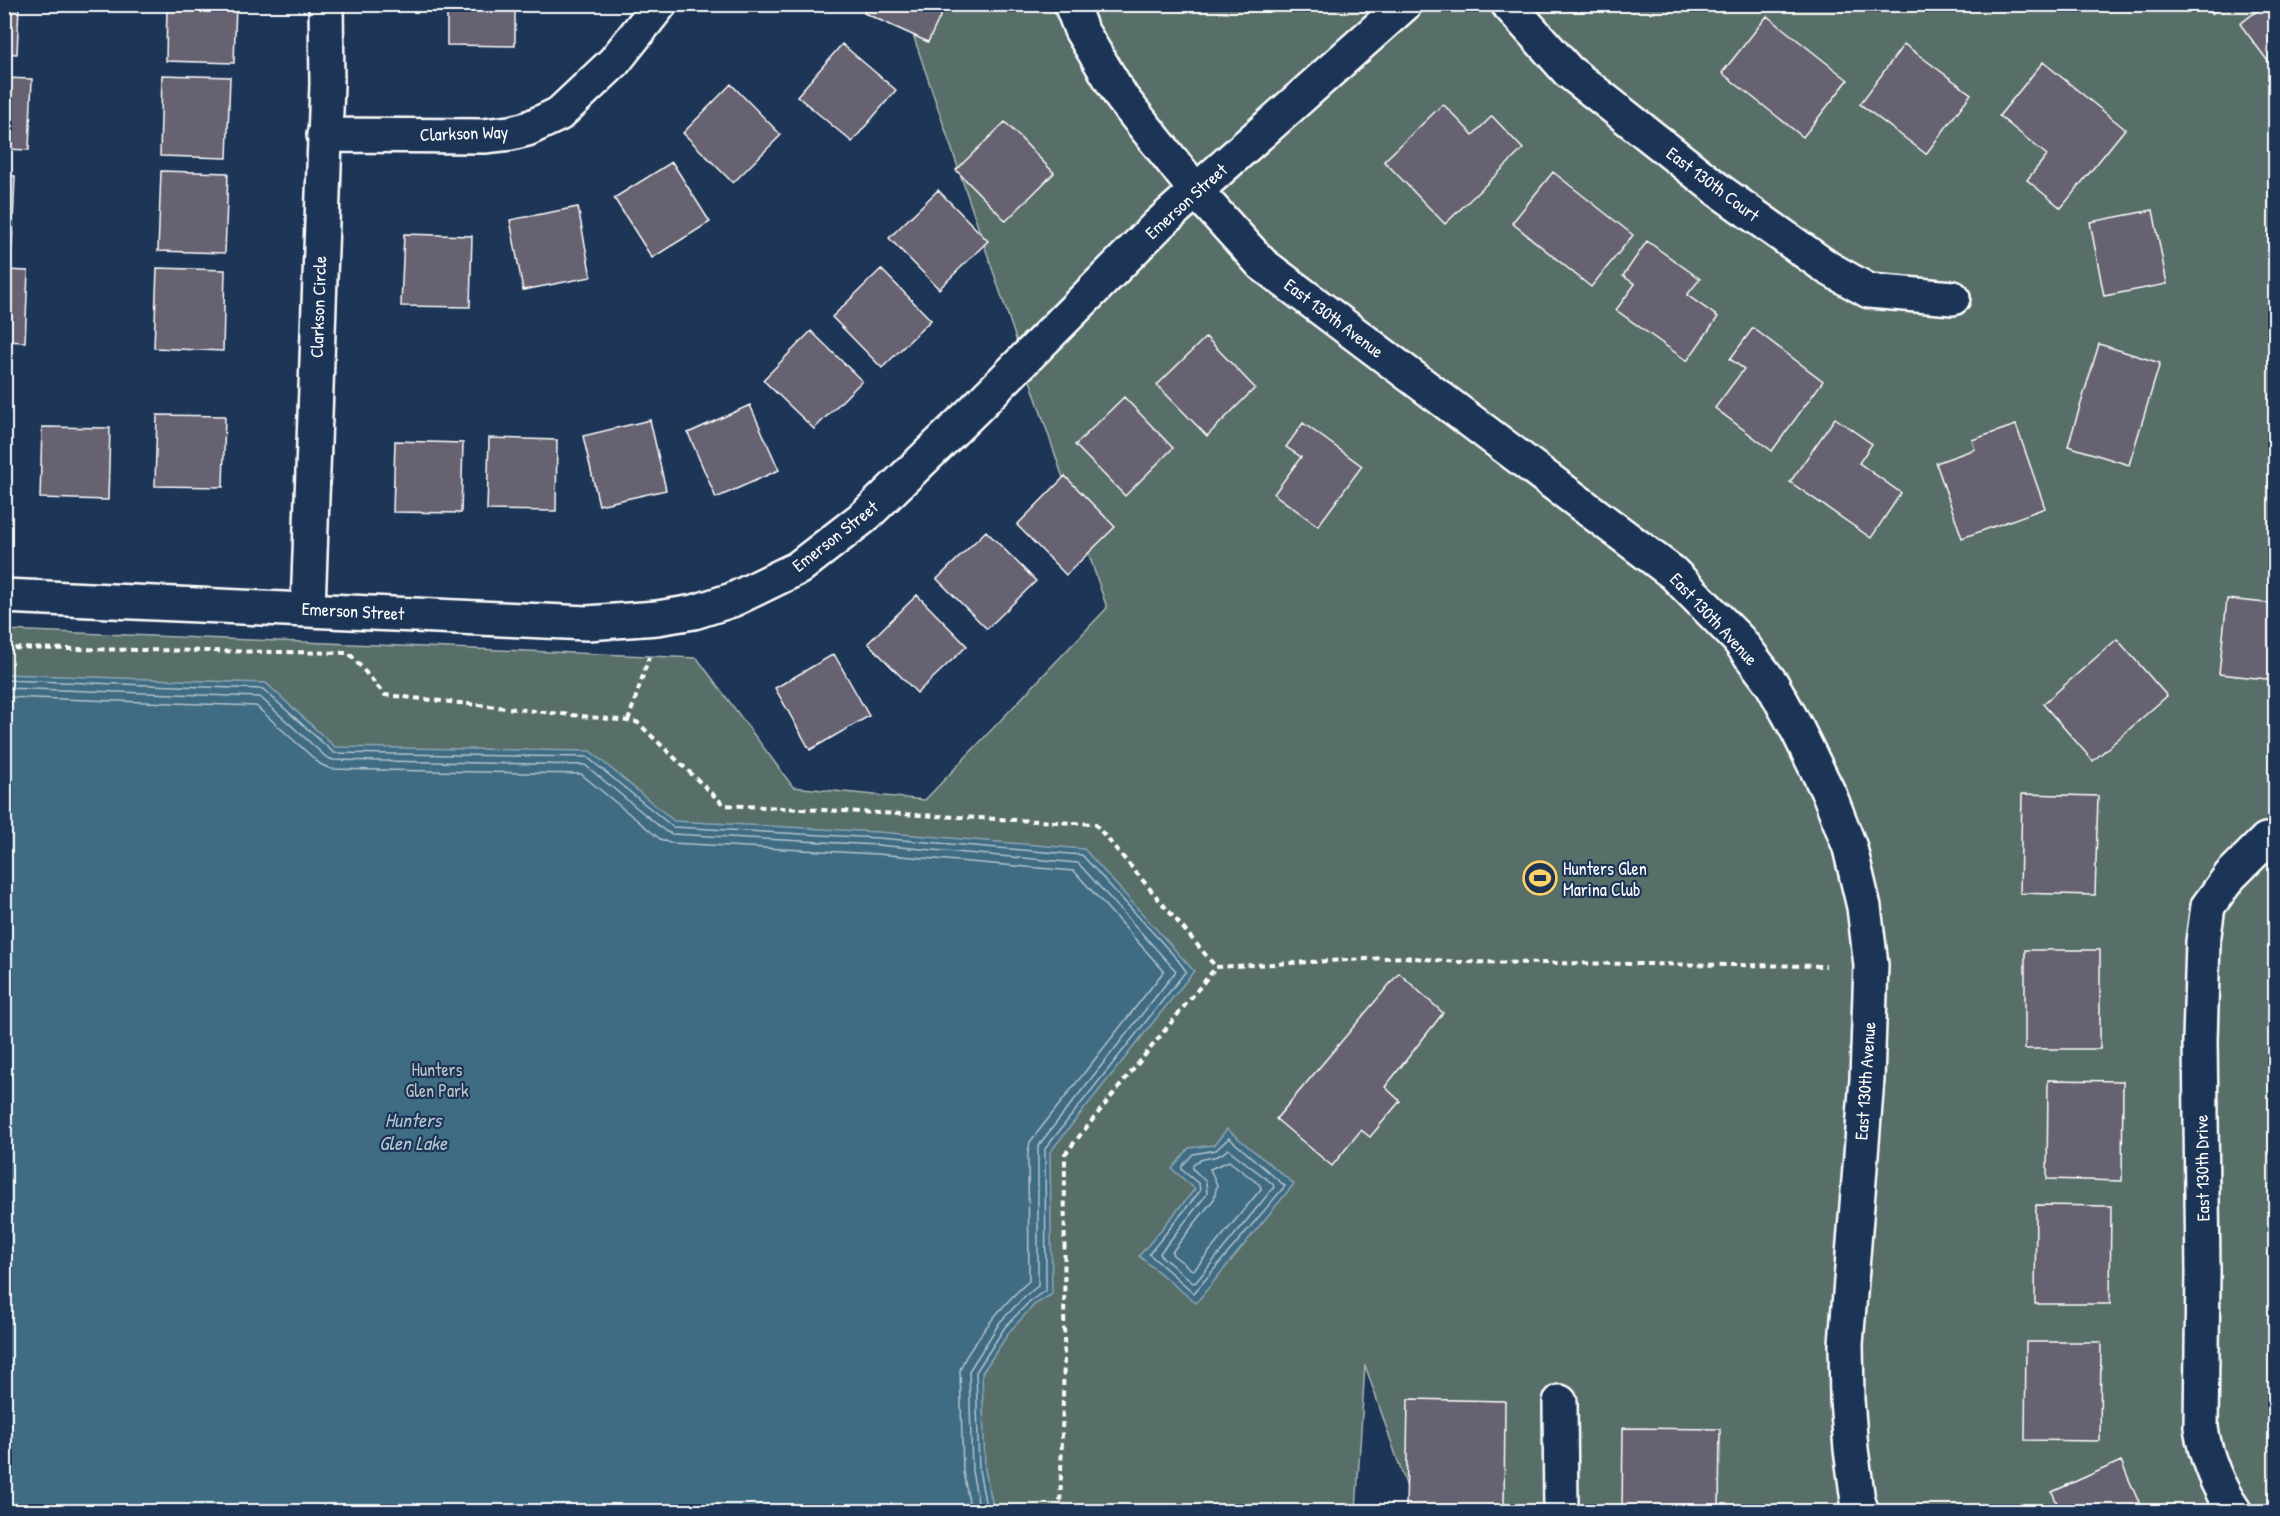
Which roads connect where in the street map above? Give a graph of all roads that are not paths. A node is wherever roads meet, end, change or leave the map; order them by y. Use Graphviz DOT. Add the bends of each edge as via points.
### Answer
graph roads {
  1 [pos="326,4"];
  2 [pos="660,4"];
  3 [pos="1071,4"];
  4 [pos="1405,4"];
  5 [pos="1508,4"];
  6 [pos="324,135"];
  7 [pos="1196,191"];
  8 [pos="1953,297"];
  9 [pos="4,596"];
  10 [pos="308,609"];
  11 [pos="2266,840"];
  12 [pos="1560,1402"];
  13 [pos="1561,1512"];
  14 [pos="1862,1512"];
  15 [pos="2235,1512"];
  1 -- 6 [label="street, Clarkson Circle"];
  2 -- 6 [label="street, Clarkson Way" via="614,62 559,114 527,129 484,136"];
  3 -- 7 [label="street, East 130th Avenue" via="1081,30 1122,98"];
  4 -- 7 [label="street, Emerson Street"];
  5 -- 8 [label="street, East 130th Court" via="1568,71 1721,192 1828,268 1869,291"];
  6 -- 10 [label="street, Clarkson Circle"];
  7 -- 10 [label="street, Emerson Street" via="865,516 798,568 732,600 657,618 587,623"];
  7 -- 14 [label="street, East 130th Avenue" via="1262,264 1673,573 1738,639 1772,684 1798,731 1850,848 1864,907 1871,965 1867,1079 1846,1344 1851,1449"];
  9 -- 10 [label="street, Emerson Street"];
  11 -- 15 [label="street, East 130th Drive" via="2230,876 2208,906 2203,942 2201,1427 2212,1467"];
  12 -- 13 [label="street"];
}
